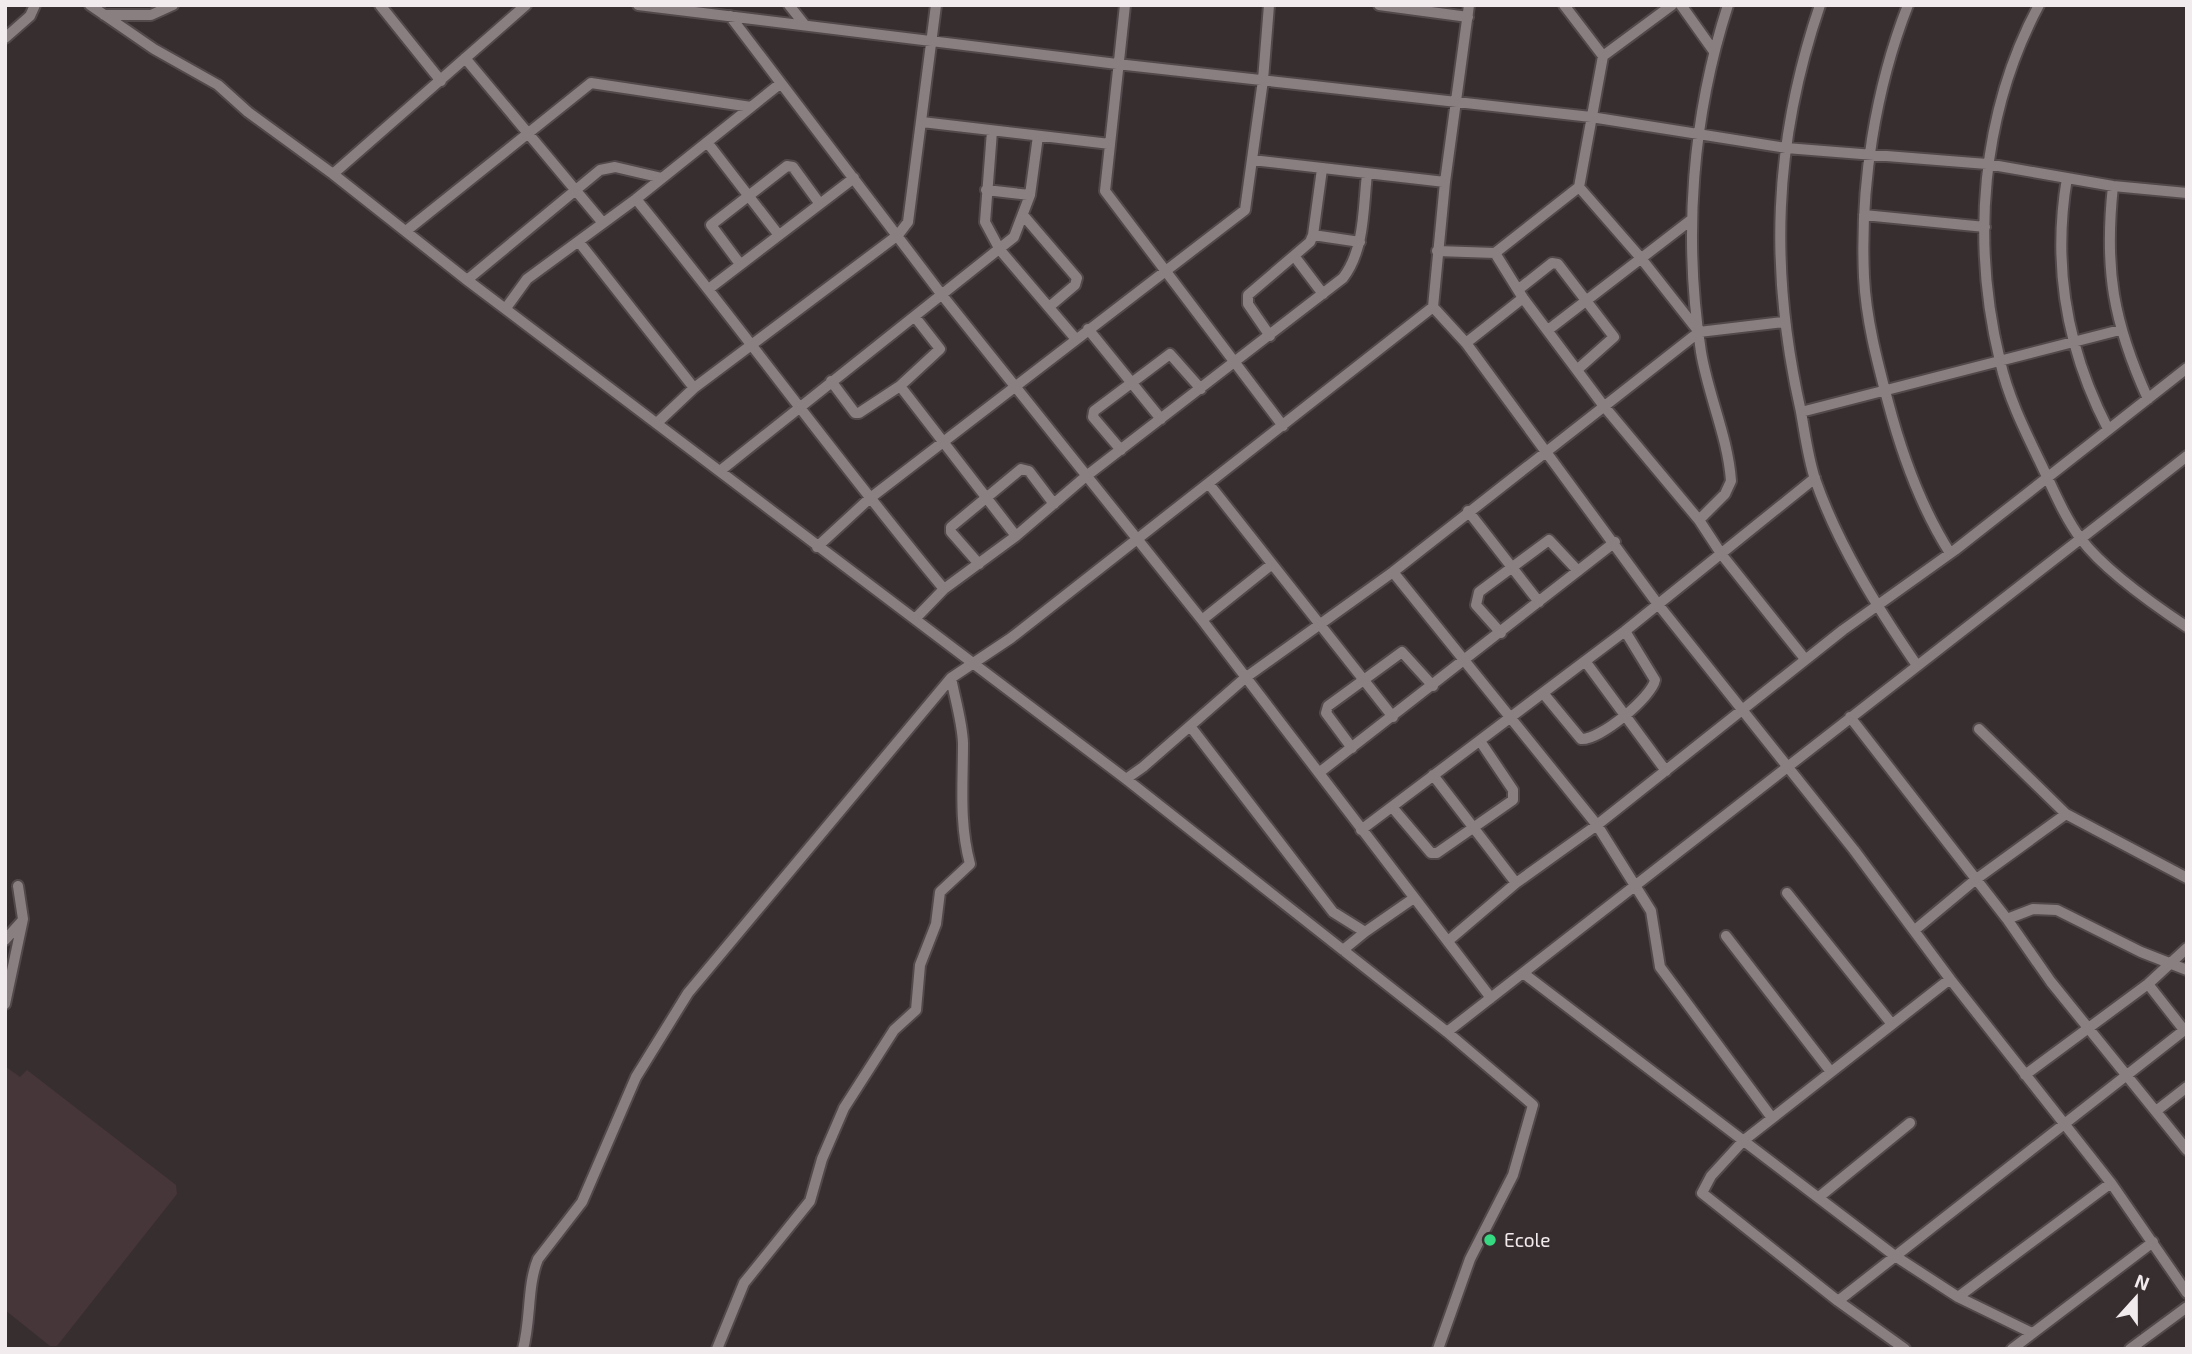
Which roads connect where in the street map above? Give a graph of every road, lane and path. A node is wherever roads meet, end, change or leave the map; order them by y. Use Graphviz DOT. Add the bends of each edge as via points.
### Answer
graph roads {
  1 [pos="35,5"];
  2 [pos="90,5"];
  3 [pos="173,5"];
  4 [pos="526,5"];
  5 [pos="638,5"];
  6 [pos="789,5"];
  7 [pos="936,5"];
  8 [pos="1125,5"];
  9 [pos="1269,5"];
  10 [pos="1469,5"];
  11 [pos="1564,5"];
  12 [pos="1672,5"];
  13 [pos="1681,5"];
  14 [pos="1728,5"];
  15 [pos="1820,5"];
  16 [pos="1909,5"];
  17 [pos="2039,5"];
  18 [pos="1385,6"];
  19 [pos="384,7"];
  20 [pos="104,15"];
  21 [pos="730,16"];
  22 [pos="1468,17"];
  23 [pos="804,24"];
  24 [pos="5,38"];
  25 [pos="931,42"];
  26 [pos="1713,50"];
  27 [pos="1602,56"];
  28 [pos="465,58"];
  29 [pos="1117,64"];
  30 [pos="1263,80"];
  31 [pos="442,81"];
  32 [pos="780,83"];
  33 [pos="1455,101"];
  34 [pos="751,107"];
  35 [pos="1591,117"];
  36 [pos="922,122"];
  37 [pos="992,131"];
  38 [pos="528,134"];
  39 [pos="1699,135"];
  40 [pos="1038,136"];
  41 [pos="708,142"];
  42 [pos="1110,144"];
  43 [pos="1786,148"];
  44 [pos="1871,155"];
  45 [pos="1252,160"];
  46 [pos="1987,164"];
  47 [pos="1322,169"];
  48 [pos="333,174"];
  49 [pos="1367,174"];
  50 [pos="662,178"];
  51 [pos="854,178"];
  52 [pos="2067,178"];
  53 [pos="1445,183"];
  54 [pos="2113,186"];
  55 [pos="1578,187"];
  56 [pos="577,189"];
  57 [pos="986,190"];
  58 [pos="2187,193"];
  59 [pos="748,195"];
  60 [pos="1030,195"];
  61 [pos="636,199"];
  62 [pos="820,204"];
  63 [pos="1023,215"];
  64 [pos="1864,215"];
  65 [pos="1691,220"];
  66 [pos="603,223"];
  67 [pos="1985,227"];
  68 [pos="406,231"];
  69 [pos="778,234"];
  70 [pos="898,235"];
  71 [pos="1313,235"];
  72 [pos="579,242"];
  73 [pos="1360,242"];
  74 [pos="1000,250"];
  75 [pos="1437,251"];
  76 [pos="1495,253"];
  77 [pos="1295,257"];
  78 [pos="1640,257"];
  79 [pos="740,264"];
  80 [pos="1164,271"];
  81 [pos="467,280"];
  82 [pos="710,288"];
  83 [pos="1521,293"];
  84 [pos="1323,294"];
  85 [pos="942,295"];
  86 [pos="1586,300"];
  87 [pos="1049,307"];
  88 [pos="1433,307"];
  89 [pos="506,308"];
  90 [pos="915,317"];
  91 [pos="1783,322"];
  92 [pos="1088,329"];
  93 [pos="1548,330"];
  94 [pos="2120,330"];
  95 [pos="1699,332"];
  96 [pos="1270,336"];
  97 [pos="1075,338"];
  98 [pos="2074,341"];
  99 [pos="1466,343"];
  100 [pos="752,345"];
  101 [pos="1236,362"];
  102 [pos="2000,362"];
  103 [pos="2187,368"];
  104 [pos="1578,369"];
  105 [pos="831,382"];
  106 [pos="1132,384"];
  107 [pos="900,386"];
  108 [pos="1015,387"];
  109 [pos="694,388"];
  110 [pos="1200,389"];
  111 [pos="1885,391"];
  112 [pos="2148,398"];
  113 [pos="1603,405"];
  114 [pos="799,406"];
  115 [pos="1801,412"];
  116 [pos="1161,419"];
  117 [pos="658,422"];
  118 [pos="1283,426"];
  119 [pos="2108,429"];
  120 [pos="945,440"];
  121 [pos="1121,450"];
  122 [pos="1545,451"];
  123 [pos="2187,456"];
  124 [pos="720,471"];
  125 [pos="1085,477"];
  126 [pos="1815,478"];
  127 [pos="2048,479"];
  128 [pos="1209,484"];
  129 [pos="987,497"];
  130 [pos="869,499"];
  131 [pos="1054,504"];
  132 [pos="1468,510"];
  133 [pos="1699,520"];
  134 [pos="1016,536"];
  135 [pos="2081,539"];
  136 [pos="1137,540"];
  137 [pos="1615,542"];
  138 [pos="817,547"];
  139 [pos="1951,553"];
  140 [pos="1722,555"];
  141 [pos="979,564"];
  142 [pos="1271,565"];
  143 [pos="1511,566"];
  144 [pos="1578,571"];
  145 [pos="1393,572"];
  146 [pos="944,589"];
  147 [pos="1539,602"];
  148 [pos="1657,603"];
  149 [pos="1876,605"];
  150 [pos="915,619"];
  151 [pos="1202,620"];
  152 [pos="1320,627"];
  153 [pos="2187,627"];
  154 [pos="1625,631"];
  155 [pos="1501,633"];
  156 [pos="1805,660"];
  157 [pos="1585,661"];
  158 [pos="1465,662"];
  159 [pos="973,664"];
  160 [pos="1916,664"];
  161 [pos="951,678"];
  162 [pos="1245,678"];
  163 [pos="1364,681"];
  164 [pos="1433,686"];
  165 [pos="1543,692"];
  166 [pos="1743,711"];
  167 [pos="1626,715"];
  168 [pos="1393,717"];
  169 [pos="1850,717"];
  170 [pos="1509,718"];
  171 [pos="1190,726"];
  172 [pos="1979,729"];
  173 [pos="1480,741"];
  174 [pos="1352,748"];
  175 [pos="1785,767"];
  176 [pos="1666,771"];
  177 [pos="1320,772"];
  178 [pos="1433,775"];
  179 [pos="1126,779"];
  180 [pos="1392,807"];
  181 [pos="2066,814"];
  182 [pos="1597,825"];
  183 [pos="1474,828"];
  184 [pos="1361,830"];
  185 [pos="2187,878"];
  186 [pos="1975,880"];
  187 [pos="1516,883"];
  188 [pos="18,886"];
  189 [pos="1634,886"];
  190 [pos="1787,893"];
  191 [pos="1414,898"];
  192 [pos="23,919"];
  193 [pos="2007,919"];
  194 [pos="1916,929"];
  195 [pos="1365,932"];
  196 [pos="1726,936"];
  197 [pos="5,940"];
  198 [pos="1448,941"];
  199 [pos="2187,948"];
  200 [pos="1343,950"];
  201 [pos="2171,965"];
  202 [pos="2187,970"];
  203 [pos="1523,972"];
  204 [pos="1950,979"];
  205 [pos="2148,984"];
  206 [pos="1491,998"];
  207 [pos="5,1004"];
  208 [pos="1891,1023"];
  209 [pos="2090,1028"];
  210 [pos="2186,1029"];
  211 [pos="1447,1032"];
  212 [pos="1831,1072"];
  213 [pos="2025,1075"];
  214 [pos="2130,1076"];
  215 [pos="2187,1087"];
  216 [pos="2156,1111"];
  217 [pos="1772,1118"];
  218 [pos="1910,1124"];
  219 [pos="2066,1126"];
  220 [pos="1743,1141"];
  221 [pos="2187,1150"];
  222 [pos="2111,1183"];
  223 [pos="1819,1197"];
  224 [pos="2153,1242"];
  225 [pos="1895,1255"];
  226 [pos="2187,1293"];
  227 [pos="1958,1297"];
  228 [pos="1838,1301"];
  229 [pos="2187,1307"];
  230 [pos="2032,1333"];
  231 [pos="523,1349"];
  232 [pos="717,1349"];
  233 [pos="1438,1349"];
  234 [pos="1905,1349"];
  235 [pos="2012,1349"];
  236 [pos="2130,1349"];
  1 -- 24 [label="street" via="30,16"];
  2 -- 20 [label="street"];
  3 -- 20 [label="street" via="151,15"];
  4 -- 28 [label="street"];
  5 -- 21 [label="street"];
  6 -- 23 [label="street"];
  7 -- 25 [label="street"];
  8 -- 29 [label="street"];
  9 -- 30 [label="street"];
  10 -- 22 [label="street"];
  11 -- 27 [label="street"];
  12 -- 27 [label="street"];
  13 -- 26 [label="street"];
  14 -- 26 [label="street"];
  15 -- 43 [label="street"];
  16 -- 44 [label="street" via="1887,66"];
  17 -- 46 [label="street" via="2002,94"];
  18 -- 22 [label="street"];
  19 -- 31 [label="street"];
  20 -- 48 [label="street" via="218,85"];
  21 -- 23 [label="street"];
  21 -- 32 [label="street"];
  22 -- 33 [label="street"];
  23 -- 25 [label="street"];
  25 -- 29 [label="street"];
  25 -- 36 [label="street"];
  26 -- 39 [label="street"];
  27 -- 35 [label="street"];
  28 -- 31 [label="street"];
  28 -- 38 [label="street"];
  29 -- 30 [label="street"];
  29 -- 42 [label="street"];
  30 -- 33 [label="street"];
  30 -- 45 [label="street"];
  31 -- 48 [label="street"];
  32 -- 34 [label="street"];
  32 -- 51 [label="street"];
  33 -- 35 [label="street"];
  33 -- 53 [label="street"];
  34 -- 38 [label="street" via="592,83"];
  34 -- 41 [label="street"];
  35 -- 39 [label="street"];
  35 -- 55 [label="street"];
  36 -- 37 [label="street"];
  36 -- 70 [label="street" via="911,212"];
  37 -- 40 [label="street"];
  37 -- 57 [label="street"];
  38 -- 56 [label="street"];
  38 -- 68 [label="street"];
  39 -- 43 [label="street"];
  39 -- 65 [label="street"];
  40 -- 42 [label="street"];
  40 -- 60 [label="street"];
  41 -- 50 [label="street"];
  41 -- 59 [label="street"];
  42 -- 80 [label="street" via="1105,191"];
  43 -- 44 [label="street"];
  43 -- 91 [label="street" via="1778,242"];
  44 -- 46 [label="street"];
  44 -- 64 [label="street"];
  45 -- 47 [label="street"];
  45 -- 80 [label="street" via="1245,209"];
  46 -- 52 [label="street"];
  46 -- 67 [label="street"];
  47 -- 49 [label="street"];
  47 -- 71 [label="street"];
  48 -- 68 [label="street"];
  49 -- 53 [label="street"];
  49 -- 73 [label="street"];
  50 -- 56 [label="street" via="608,167"];
  50 -- 61 [label="street"];
  51 -- 62 [label="street"];
  51 -- 70 [label="street"];
  52 -- 54 [label="street"];
  52 -- 98 [label="street" via="2060,219 2060,265"];
  53 -- 75 [label="street"];
  54 -- 58 [label="street"];
  54 -- 94 [label="street" via="2108,252"];
  55 -- 76 [label="street"];
  55 -- 78 [label="street"];
  56 -- 66 [label="street"];
  56 -- 81 [label="street"];
  57 -- 60 [label="street"];
  57 -- 74 [label="street" via="985,222"];
  59 -- 62 [label="street" via="790,165"];
  59 -- 69 [label="street"];
  59 -- 79 [label="street" via="711,225"];
  60 -- 63 [label="street"];
  61 -- 66 [label="street"];
  61 -- 82 [label="street"];
  62 -- 69 [label="street"];
  63 -- 74 [label="street" via="1016,234"];
  63 -- 87 [label="street" via="1077,278"];
  64 -- 67 [label="street"];
  64 -- 111 [label="street" via="1864,278 1872,345"];
  65 -- 78 [label="street"];
  65 -- 95 [label="street"];
  66 -- 72 [label="street"];
  67 -- 102 [label="street" via="1985,270"];
  68 -- 81 [label="street"];
  69 -- 79 [label="street"];
  70 -- 85 [label="street"];
  70 -- 100 [label="street"];
  71 -- 73 [label="street"];
  71 -- 77 [label="street"];
  72 -- 89 [label="street" via="527,279"];
  72 -- 109 [label="street"];
  73 -- 84 [label="street" via="1351,268"];
  74 -- 85 [label="street"];
  74 -- 87 [label="street"];
  75 -- 76 [label="street"];
  75 -- 88 [label="street"];
  76 -- 83 [label="street"];
  77 -- 84 [label="street"];
  77 -- 96 [label="street" via="1248,295 1248,304"];
  78 -- 86 [label="street"];
  78 -- 95 [label="street"];
  79 -- 82 [label="street"];
  80 -- 92 [label="street"];
  80 -- 101 [label="street"];
  81 -- 89 [label="street"];
  82 -- 100 [label="street"];
  83 -- 86 [label="street" via="1555,263"];
  83 -- 93 [label="street"];
  83 -- 99 [label="street"];
  84 -- 96 [label="street"];
  85 -- 90 [label="street"];
  85 -- 108 [label="street"];
  86 -- 93 [label="street"];
  86 -- 104 [label="street" via="1614,339"];
  87 -- 97 [label="street"];
  88 -- 99 [label="street"];
  88 -- 118 [label="street"];
  89 -- 117 [label="street"];
  90 -- 105 [label="street"];
  90 -- 107 [label="street" via="940,349"];
  91 -- 95 [label="street"];
  91 -- 115 [label="street"];
  92 -- 97 [label="street"];
  92 -- 106 [label="street"];
  93 -- 104 [label="street"];
  94 -- 98 [label="street"];
  94 -- 112 [label="street"];
  95 -- 113 [label="street"];
  95 -- 133 [label="street" via="1731,481"];
  96 -- 101 [label="street"];
  97 -- 108 [label="street"];
  98 -- 102 [label="street"];
  98 -- 119 [label="street" via="2084,379"];
  99 -- 122 [label="street"];
  100 -- 109 [label="street"];
  100 -- 114 [label="street"];
  101 -- 110 [label="street"];
  101 -- 118 [label="street"];
  102 -- 111 [label="street"];
  102 -- 127 [label="street" via="2020,422"];
  103 -- 112 [label="street"];
  104 -- 113 [label="street"];
  105 -- 107 [label="street" via="855,413"];
  105 -- 114 [label="street"];
  106 -- 110 [label="street" via="1172,354"];
  106 -- 116 [label="street"];
  106 -- 121 [label="street" via="1093,414"];
  107 -- 120 [label="street"];
  108 -- 120 [label="street"];
  108 -- 125 [label="street"];
  109 -- 117 [label="street"];
  110 -- 116 [label="street"];
  111 -- 115 [label="street"];
  111 -- 139 [label="street" via="1914,483"];
  112 -- 119 [label="street"];
  113 -- 122 [label="street"];
  113 -- 133 [label="street"];
  114 -- 124 [label="street"];
  114 -- 130 [label="street"];
  115 -- 126 [label="street"];
  116 -- 121 [label="street"];
  117 -- 124 [label="street"];
  118 -- 128 [label="street"];
  119 -- 127 [label="street"];
  120 -- 129 [label="street"];
  120 -- 130 [label="street"];
  121 -- 125 [label="street"];
  122 -- 132 [label="street"];
  122 -- 137 [label="street"];
  123 -- 135 [label="street"];
  124 -- 138 [label="street"];
  125 -- 131 [label="street"];
  125 -- 136 [label="street"];
  126 -- 140 [label="street"];
  126 -- 149 [label="street"];
  127 -- 135 [label="street"];
  127 -- 139 [label="street"];
  128 -- 136 [label="street"];
  128 -- 142 [label="street"];
  129 -- 131 [label="street" via="1021,469"];
  129 -- 134 [label="street"];
  129 -- 141 [label="street" via="953,524 951,532"];
  130 -- 138 [label="street"];
  130 -- 146 [label="street"];
  131 -- 134 [label="street"];
  132 -- 143 [label="street"];
  132 -- 145 [label="street"];
  133 -- 140 [label="street"];
  134 -- 141 [label="street"];
  135 -- 153 [label="street" via="2148,601"];
  135 -- 160 [label="street"];
  136 -- 151 [label="street"];
  136 -- 159 [label="street"];
  137 -- 144 [label="street"];
  137 -- 148 [label="street"];
  138 -- 150 [label="street"];
  139 -- 149 [label="street"];
  140 -- 148 [label="street"];
  140 -- 156 [label="street"];
  141 -- 146 [label="street"];
  142 -- 151 [label="street"];
  142 -- 152 [label="street"];
  143 -- 144 [label="street" via="1549,540"];
  143 -- 147 [label="street"];
  143 -- 155 [label="street" via="1475,598"];
  144 -- 147 [label="street"];
  145 -- 152 [label="street"];
  145 -- 158 [label="street"];
  146 -- 150 [label="street"];
  147 -- 155 [label="street"];
  148 -- 154 [label="street"];
  148 -- 166 [label="street"];
  149 -- 156 [label="street"];
  149 -- 160 [label="street"];
  150 -- 159 [label="street"];
  151 -- 162 [label="street"];
  152 -- 162 [label="street"];
  152 -- 163 [label="street"];
  154 -- 157 [label="street"];
  154 -- 167 [label="street" via="1655,680 1654,688"];
  155 -- 158 [label="street"];
  156 -- 166 [label="street"];
  157 -- 165 [label="street"];
  157 -- 167 [label="street"];
  158 -- 164 [label="street"];
  158 -- 170 [label="street"];
  159 -- 161 [label="street"];
  159 -- 179 [label="street"];
  160 -- 169 [label="street"];
  161 -- 231 [label="street" via="675,1013 636,1077 582,1202 538,1259"];
  161 -- 232 [label="street" via="961,724 962,818 970,864 940,892 936,923 920,965 916,1010 894,1030 845,1108 822,1159 810,1201 744,1283"];
  162 -- 171 [label="street"];
  162 -- 177 [label="street"];
  163 -- 164 [label="street" via="1402,652"];
  163 -- 168 [label="street"];
  163 -- 174 [label="street" via="1326,710"];
  164 -- 168 [label="street"];
  165 -- 167 [label="street" via="1581,739 1593,738"];
  165 -- 170 [label="street"];
  166 -- 175 [label="street"];
  166 -- 176 [label="street"];
  167 -- 176 [label="street"];
  168 -- 174 [label="street"];
  169 -- 175 [label="street"];
  169 -- 186 [label="street"];
  170 -- 173 [label="street"];
  170 -- 182 [label="street"];
  171 -- 179 [label="street"];
  171 -- 195 [label="street" via="1333,912"];
  172 -- 181 [label="street"];
  173 -- 178 [label="street"];
  173 -- 183 [label="street" via="1514,794 1513,800"];
  174 -- 177 [label="street"];
  175 -- 189 [label="street"];
  175 -- 194 [label="street"];
  176 -- 182 [label="street"];
  177 -- 184 [label="street"];
  178 -- 180 [label="street"];
  178 -- 183 [label="street"];
  179 -- 200 [label="street"];
  180 -- 183 [label="street" via="1431,853 1441,852"];
  180 -- 184 [label="street"];
  181 -- 185 [label="street"];
  181 -- 186 [label="street"];
  182 -- 187 [label="street"];
  182 -- 189 [label="street"];
  183 -- 187 [label="street"];
  184 -- 191 [label="street"];
  186 -- 193 [label="street"];
  186 -- 194 [label="street"];
  187 -- 198 [label="street"];
  188 -- 192 [label="street"];
  189 -- 203 [label="street"];
  189 -- 217 [label="street" via="1651,911 1660,967"];
  190 -- 208 [label="street"];
  191 -- 195 [label="street"];
  191 -- 198 [label="street"];
  192 -- 197 [label="street"];
  192 -- 207 [label="street"];
  193 -- 201 [label="street" via="2033,909 2057,910"];
  193 -- 209 [label="street"];
  194 -- 204 [label="street"];
  195 -- 200 [label="street"];
  196 -- 212 [label="street"];
  198 -- 206 [label="street"];
  199 -- 201 [label="street"];
  200 -- 211 [label="street"];
  201 -- 202 [label="street"];
  201 -- 205 [label="street"];
  203 -- 206 [label="street"];
  203 -- 220 [label="street"];
  204 -- 208 [label="street"];
  204 -- 213 [label="street"];
  205 -- 209 [label="street"];
  205 -- 210 [label="street"];
  206 -- 211 [label="street"];
  208 -- 212 [label="street"];
  209 -- 213 [label="street"];
  209 -- 214 [label="street"];
  210 -- 214 [label="street"];
  211 -- 233 [label="street" via="1533,1105 1513,1175 1470,1259"];
  212 -- 217 [label="street"];
  213 -- 219 [label="street"];
  214 -- 216 [label="street"];
  214 -- 219 [label="street"];
  215 -- 216 [label="street"];
  216 -- 221 [label="street"];
  217 -- 220 [label="street"];
  218 -- 223 [label="street"];
  219 -- 222 [label="street"];
  219 -- 225 [label="street"];
  220 -- 223 [label="street"];
  220 -- 228 [label="street" via="1702,1193"];
  222 -- 224 [label="street"];
  222 -- 227 [label="street"];
  223 -- 225 [label="street"];
  224 -- 226 [label="street"];
  224 -- 230 [label="street"];
  225 -- 227 [label="street"];
  225 -- 228 [label="street"];
  227 -- 230 [label="street"];
  228 -- 234 [label="street"];
  229 -- 236 [label="street"];
  230 -- 235 [label="street"];
}
